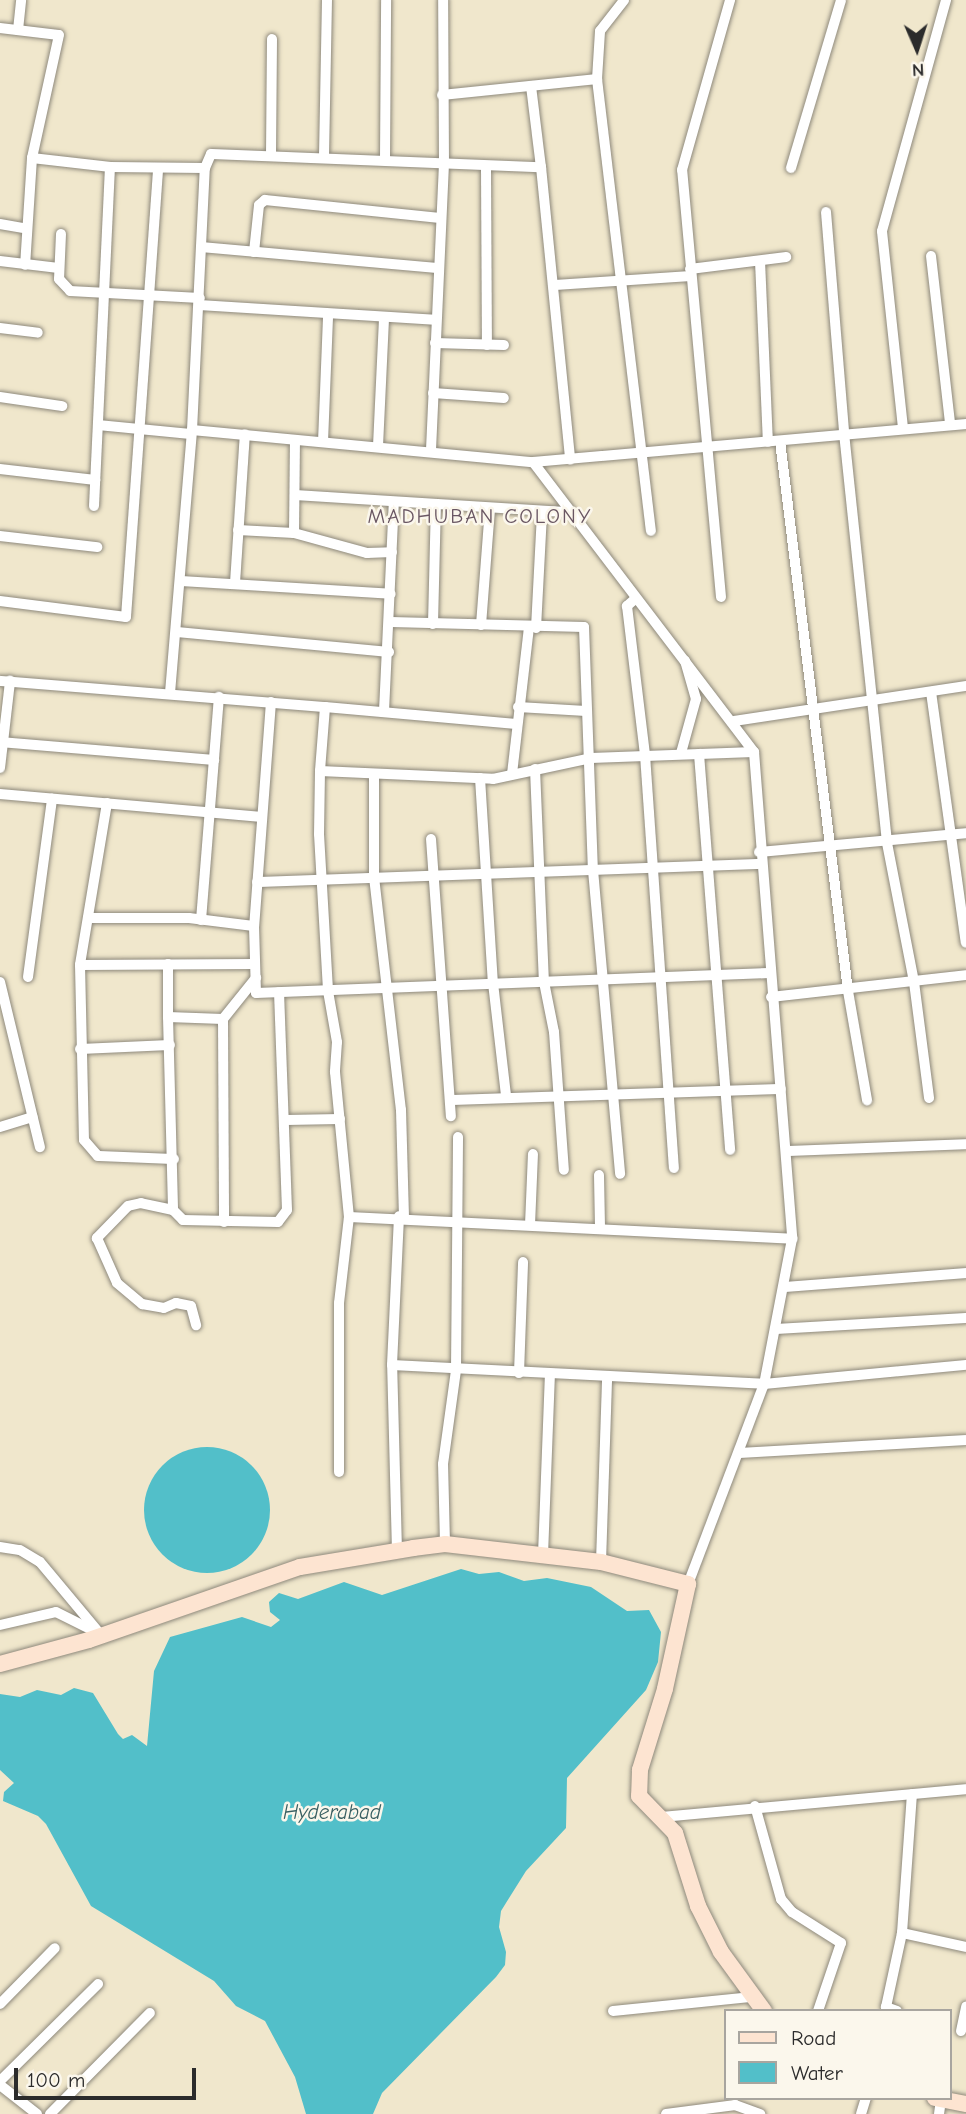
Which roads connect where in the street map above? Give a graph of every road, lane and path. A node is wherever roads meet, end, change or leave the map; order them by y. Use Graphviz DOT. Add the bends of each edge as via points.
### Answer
graph roads {
  1 [pos="21,0"];
  2 [pos="327,0"];
  3 [pos="386,0"];
  4 [pos="443,0"];
  5 [pos="624,0"];
  6 [pos="730,0"];
  7 [pos="841,0"];
  8 [pos="946,0"];
  9 [pos="0,28"];
  10 [pos="18,30"];
  11 [pos="272,39"];
  12 [pos="597,79"];
  13 [pos="531,86"];
  14 [pos="442,95"];
  15 [pos="271,154"];
  16 [pos="324,156"];
  17 [pos="32,158"];
  18 [pos="385,160"];
  19 [pos="444,164"];
  20 [pos="110,167"];
  21 [pos="486,167"];
  22 [pos="541,167"];
  23 [pos="205,168"];
  24 [pos="158,169"];
  25 [pos="791,169"];
  26 [pos="826,212"];
  27 [pos="440,218"];
  28 [pos="0,224"];
  29 [pos="27,229"];
  30 [pos="61,234"];
  31 [pos="201,247"];
  32 [pos="254,251"];
  33 [pos="931,256"];
  34 [pos="786,257"];
  35 [pos="0,261"];
  36 [pos="760,261"];
  37 [pos="25,265"];
  38 [pos="59,268"];
  39 [pos="437,268"];
  40 [pos="691,272"];
  41 [pos="621,281"];
  42 [pos="555,285"];
  43 [pos="102,293"];
  44 [pos="147,295"];
  45 [pos="200,302"];
  46 [pos="328,315"];
  47 [pos="384,318"];
  48 [pos="435,320"];
  49 [pos="0,328"];
  50 [pos="38,333"];
  51 [pos="435,343"];
  52 [pos="487,345"];
  53 [pos="504,345"];
  54 [pos="433,393"];
  55 [pos="0,397"];
  56 [pos="504,398"];
  57 [pos="62,406"];
  58 [pos="950,424"];
  59 [pos="966,424"];
  60 [pos="98,425"];
  61 [pos="903,428"];
  62 [pos="138,430"];
  63 [pos="191,432"];
  64 [pos="844,433"];
  65 [pos="245,435"];
  66 [pos="295,440"];
  67 [pos="780,441"];
  68 [pos="768,442"];
  69 [pos="323,443"];
  70 [pos="378,446"];
  71 [pos="707,448"];
  72 [pos="431,450"];
  73 [pos="640,454"];
  74 [pos="570,460"];
  75 [pos="533,462"];
  76 [pos="0,469"];
  77 [pos="95,480"];
  78 [pos="295,495"];
  79 [pos="394,502"];
  80 [pos="436,504"];
  81 [pos="94,506"];
  82 [pos="490,508"];
  83 [pos="542,512"];
  84 [pos="568,512"];
  85 [pos="238,530"];
  86 [pos="651,531"];
  87 [pos="294,533"];
  88 [pos="0,537"];
  89 [pos="97,547"];
  90 [pos="392,552"];
  91 [pos="181,581"];
  92 [pos="235,583"];
  93 [pos="391,594"];
  94 [pos="721,597"];
  95 [pos="635,599"];
  96 [pos="0,601"];
  97 [pos="391,622"];
  98 [pos="433,624"];
  99 [pos="481,625"];
  100 [pos="532,627"];
  101 [pos="177,632"];
  102 [pos="389,652"];
  103 [pos="684,655"];
  104 [pos="5,681"];
  105 [pos="966,686"];
  106 [pos="170,692"];
  107 [pos="931,692"];
  108 [pos="219,697"];
  109 [pos="873,698"];
  110 [pos="271,702"];
  111 [pos="326,707"];
  112 [pos="518,707"];
  113 [pos="811,709"];
  114 [pos="384,711"];
  115 [pos="586,711"];
  116 [pos="734,721"];
  117 [pos="516,724"];
  118 [pos="1,742"];
  119 [pos="754,752"];
  120 [pos="681,753"];
  121 [pos="699,754"];
  122 [pos="645,755"];
  123 [pos="591,758"];
  124 [pos="214,760"];
  125 [pos="0,768"];
  126 [pos="535,769"];
  127 [pos="320,771"];
  128 [pos="374,774"];
  129 [pos="512,774"];
  130 [pos="480,778"];
  131 [pos="0,794"];
  132 [pos="52,799"];
  133 [pos="107,803"];
  134 [pos="210,811"];
  135 [pos="262,817"];
  136 [pos="966,834"];
  137 [pos="948,835"];
  138 [pos="431,839"];
  139 [pos="887,843"];
  140 [pos="830,849"];
  141 [pos="759,858"];
  142 [pos="706,866"];
  143 [pos="651,869"];
  144 [pos="593,870"];
  145 [pos="539,871"];
  146 [pos="486,874"];
  147 [pos="322,877"];
  148 [pos="374,877"];
  149 [pos="434,877"];
  150 [pos="257,882"];
  151 [pos="88,918"];
  152 [pos="201,920"];
  153 [pos="254,926"];
  154 [pos="966,943"];
  155 [pos="168,964"];
  156 [pos="255,964"];
  157 [pos="79,965"];
  158 [pos="769,973"];
  159 [pos="715,975"];
  160 [pos="966,975"];
  161 [pos="28,977"];
  162 [pos="660,977"];
  163 [pos="256,978"];
  164 [pos="603,980"];
  165 [pos="1,982"];
  166 [pos="544,982"];
  167 [pos="915,982"];
  168 [pos="493,983"];
  169 [pos="444,985"];
  170 [pos="383,989"];
  171 [pos="328,991"];
  172 [pos="848,991"];
  173 [pos="279,992"];
  174 [pos="771,997"];
  175 [pos="169,1017"];
  176 [pos="223,1019"];
  177 [pos="170,1045"];
  178 [pos="80,1049"];
  179 [pos="781,1089"];
  180 [pos="670,1090"];
  181 [pos="724,1090"];
  182 [pos="615,1092"];
  183 [pos="560,1094"];
  184 [pos="506,1095"];
  185 [pos="929,1098"];
  186 [pos="450,1100"];
  187 [pos="867,1100"];
  188 [pos="451,1116"];
  189 [pos="33,1117"];
  190 [pos="340,1119"];
  191 [pos="286,1120"];
  192 [pos="0,1126"];
  193 [pos="458,1137"];
  194 [pos="966,1144"];
  195 [pos="40,1147"];
  196 [pos="730,1150"];
  197 [pos="787,1151"];
  198 [pos="533,1154"];
  199 [pos="174,1159"];
  200 [pos="674,1168"];
  201 [pos="564,1170"];
  202 [pos="620,1174"];
  203 [pos="599,1175"];
  204 [pos="173,1210"];
  205 [pos="401,1216"];
  206 [pos="348,1217"];
  207 [pos="458,1219"];
  208 [pos="224,1222"];
  209 [pos="530,1225"];
  210 [pos="600,1228"];
  211 [pos="792,1239"];
  212 [pos="523,1262"];
  213 [pos="966,1273"];
  214 [pos="785,1287"];
  215 [pos="966,1318"];
  216 [pos="196,1325"];
  217 [pos="776,1329"];
  218 [pos="966,1365"];
  219 [pos="392,1366"];
  220 [pos="457,1370"];
  221 [pos="519,1373"];
  222 [pos="550,1374"];
  223 [pos="607,1377"];
  224 [pos="764,1384"];
  225 [pos="966,1440"];
  226 [pos="740,1453"];
  227 [pos="339,1472"];
  228 [pos="445,1544"];
  229 [pos="0,1547"];
  230 [pos="397,1550"];
  231 [pos="543,1555"];
  232 [pos="601,1562"];
  233 [pos="688,1584"];
  234 [pos="0,1625"];
  235 [pos="101,1635"];
  236 [pos="0,1664"];
  237 [pos="966,1789"];
  238 [pos="912,1794"];
  239 [pos="755,1806"];
  240 [pos="661,1817"];
  241 [pos="902,1933"];
  242 [pos="966,1947"];
  243 [pos="55,1948"];
  244 [pos="98,1984"];
  245 [pos="752,1997"];
  246 [pos="0,2004"];
  247 [pos="966,2007"];
  248 [pos="762,2009"];
  249 [pos="819,2009"];
  250 [pos="890,2009"];
  251 [pos="613,2011"];
  252 [pos="150,2013"];
  253 [pos="959,2030"];
  254 [pos="0,2083"];
  255 [pos="938,2104"];
  256 [pos="966,2105"];
  257 [pos="736,2106"];
  258 [pos="37,2114"];
  259 [pos="50,2114"];
  260 [pos="667,2114"];
  261 [pos="760,2114"];
  1 -- 10 [label="street"];
  2 -- 16 [label="street"];
  3 -- 18 [label="street"];
  4 -- 14 [label="street"];
  5 -- 12 [label="street" via="600,31"];
  6 -- 40 [label="street" via="682,170"];
  7 -- 25 [label="street"];
  8 -- 61 [label="street" via="882,231"];
  9 -- 10 [label="street"];
  10 -- 17 [label="street" via="59,35"];
  11 -- 15 [label="street"];
  12 -- 13 [label="street"];
  12 -- 41 [label="street"];
  13 -- 14 [label="street"];
  13 -- 22 [label="street"];
  14 -- 19 [label="street"];
  15 -- 16 [label="street"];
  15 -- 23 [label="street" via="217,152 211,154"];
  16 -- 18 [label="street"];
  17 -- 20 [label="street"];
  17 -- 29 [label="street"];
  18 -- 19 [label="street"];
  19 -- 21 [label="street"];
  19 -- 27 [label="street"];
  20 -- 24 [label="street"];
  20 -- 43 [label="street"];
  21 -- 22 [label="street"];
  21 -- 52 [label="street"];
  22 -- 42 [label="street"];
  23 -- 24 [label="street"];
  23 -- 31 [label="street"];
  24 -- 44 [label="street"];
  26 -- 64 [label="street"];
  27 -- 32 [label="street" via="265,200 259,205"];
  27 -- 39 [label="street"];
  28 -- 29 [label="street"];
  29 -- 37 [label="street"];
  30 -- 38 [label="street"];
  31 -- 32 [label="street"];
  31 -- 45 [label="street"];
  32 -- 39 [label="street"];
  33 -- 58 [label="street"];
  34 -- 36 [label="street"];
  35 -- 37 [label="street"];
  36 -- 40 [label="street"];
  36 -- 68 [label="street"];
  37 -- 38 [label="street"];
  38 -- 43 [label="street" via="61,286"];
  39 -- 48 [label="street"];
  40 -- 41 [label="street"];
  40 -- 71 [label="street"];
  41 -- 42 [label="street"];
  41 -- 73 [label="street"];
  42 -- 74 [label="street"];
  43 -- 44 [label="street"];
  43 -- 60 [label="street"];
  44 -- 45 [label="street"];
  44 -- 62 [label="street"];
  45 -- 46 [label="street"];
  45 -- 63 [label="street"];
  46 -- 47 [label="street"];
  46 -- 69 [label="street"];
  47 -- 48 [label="street"];
  47 -- 70 [label="street"];
  48 -- 51 [label="street"];
  49 -- 50 [label="street"];
  51 -- 52 [label="street"];
  51 -- 54 [label="street"];
  52 -- 53 [label="street"];
  54 -- 56 [label="street"];
  54 -- 72 [label="street"];
  55 -- 57 [label="street"];
  58 -- 59 [label="street"];
  58 -- 61 [label="street"];
  60 -- 62 [label="street"];
  60 -- 77 [label="street"];
  61 -- 64 [label="street"];
  62 -- 63 [label="street"];
  62 -- 96 [label="street" via="125,617"];
  63 -- 65 [label="street"];
  63 -- 91 [label="street"];
  64 -- 67 [label="street"];
  64 -- 109 [label="street"];
  65 -- 66 [label="street"];
  65 -- 85 [label="street"];
  66 -- 69 [label="street"];
  66 -- 78 [label="street"];
  67 -- 68 [label="street"];
  67 -- 113 [label="street"];
  68 -- 71 [label="street"];
  69 -- 70 [label="street"];
  70 -- 72 [label="street"];
  71 -- 73 [label="street"];
  71 -- 94 [label="street"];
  72 -- 75 [label="street"];
  73 -- 74 [label="street"];
  73 -- 86 [label="street"];
  74 -- 75 [label="street"];
  75 -- 84 [label="street"];
  76 -- 77 [label="street"];
  77 -- 81 [label="street"];
  78 -- 79 [label="street"];
  78 -- 87 [label="street"];
  79 -- 80 [label="street"];
  79 -- 90 [label="street"];
  80 -- 82 [label="street"];
  80 -- 98 [label="street"];
  82 -- 83 [label="street"];
  82 -- 99 [label="street"];
  83 -- 84 [label="street"];
  83 -- 100 [label="street"];
  84 -- 95 [label="street"];
  85 -- 87 [label="street"];
  85 -- 92 [label="street"];
  87 -- 90 [label="street" via="367,553"];
  88 -- 89 [label="street"];
  90 -- 93 [label="street"];
  91 -- 92 [label="street"];
  91 -- 101 [label="street"];
  92 -- 93 [label="street"];
  93 -- 97 [label="street"];
  95 -- 103 [label="street"];
  95 -- 122 [label="street" via="627,606"];
  97 -- 98 [label="street"];
  97 -- 102 [label="street"];
  98 -- 99 [label="street"];
  99 -- 100 [label="street"];
  100 -- 112 [label="street"];
  100 -- 115 [label="street" via="584,627"];
  101 -- 102 [label="street"];
  101 -- 106 [label="street"];
  102 -- 114 [label="street"];
  103 -- 116 [label="street"];
  103 -- 120 [label="street" via="695,699"];
  104 -- 106 [label="street"];
  104 -- 118 [label="street"];
  105 -- 107 [label="street"];
  106 -- 108 [label="street"];
  107 -- 109 [label="street"];
  107 -- 137 [label="street"];
  108 -- 110 [label="street"];
  108 -- 124 [label="street"];
  109 -- 113 [label="street"];
  109 -- 139 [label="street"];
  110 -- 111 [label="street"];
  110 -- 135 [label="street"];
  111 -- 114 [label="street"];
  111 -- 127 [label="street"];
  112 -- 115 [label="street"];
  112 -- 117 [label="street"];
  113 -- 116 [label="street"];
  113 -- 140 [label="street"];
  114 -- 117 [label="street"];
  115 -- 123 [label="street"];
  116 -- 119 [label="street"];
  117 -- 129 [label="street"];
  118 -- 124 [label="street"];
  118 -- 125 [label="street"];
  119 -- 121 [label="street"];
  119 -- 141 [label="street"];
  120 -- 121 [label="street"];
  120 -- 122 [label="street"];
  121 -- 142 [label="street"];
  122 -- 123 [label="street"];
  122 -- 143 [label="street"];
  123 -- 126 [label="street"];
  123 -- 144 [label="street"];
  124 -- 134 [label="street"];
  126 -- 129 [label="street"];
  126 -- 145 [label="street"];
  127 -- 128 [label="street"];
  127 -- 147 [label="street"];
  128 -- 130 [label="street"];
  128 -- 148 [label="street"];
  129 -- 130 [label="street"];
  130 -- 146 [label="street"];
  131 -- 132 [label="street"];
  132 -- 133 [label="street"];
  132 -- 161 [label="street"];
  133 -- 134 [label="street"];
  133 -- 151 [label="street"];
  134 -- 135 [label="street"];
  134 -- 152 [label="street"];
  135 -- 150 [label="street"];
  136 -- 137 [label="street"];
  137 -- 139 [label="street"];
  137 -- 154 [label="street"];
  138 -- 149 [label="street"];
  139 -- 140 [label="street"];
  139 -- 167 [label="street"];
  140 -- 141 [label="street"];
  140 -- 172 [label="street"];
  141 -- 142 [label="street"];
  141 -- 158 [label="street"];
  142 -- 143 [label="street"];
  142 -- 159 [label="street"];
  143 -- 144 [label="street"];
  143 -- 162 [label="street"];
  144 -- 145 [label="street"];
  144 -- 164 [label="street"];
  145 -- 146 [label="street"];
  145 -- 166 [label="street"];
  146 -- 149 [label="street"];
  146 -- 168 [label="street"];
  147 -- 148 [label="street"];
  147 -- 150 [label="street"];
  147 -- 171 [label="street"];
  148 -- 149 [label="street"];
  148 -- 170 [label="street"];
  149 -- 169 [label="street"];
  150 -- 153 [label="street"];
  151 -- 152 [label="street"];
  151 -- 157 [label="street"];
  152 -- 153 [label="street"];
  153 -- 156 [label="street"];
  155 -- 156 [label="street"];
  155 -- 157 [label="street"];
  155 -- 175 [label="street"];
  156 -- 163 [label="street"];
  157 -- 178 [label="street"];
  158 -- 159 [label="street"];
  158 -- 174 [label="street"];
  159 -- 162 [label="street"];
  159 -- 181 [label="street"];
  160 -- 167 [label="street"];
  162 -- 164 [label="street"];
  162 -- 180 [label="street"];
  163 -- 173 [label="street" via="256,993"];
  163 -- 176 [label="street"];
  164 -- 166 [label="street"];
  164 -- 182 [label="street"];
  165 -- 189 [label="street"];
  166 -- 168 [label="street"];
  166 -- 183 [label="street"];
  167 -- 172 [label="street"];
  167 -- 185 [label="street"];
  168 -- 169 [label="street"];
  168 -- 184 [label="street"];
  169 -- 170 [label="street"];
  169 -- 186 [label="street"];
  170 -- 171 [label="street"];
  170 -- 205 [label="street" via="401,1110"];
  171 -- 173 [label="street"];
  171 -- 190 [label="street" via="337,1042"];
  172 -- 174 [label="street"];
  172 -- 187 [label="street"];
  173 -- 191 [label="street"];
  174 -- 179 [label="street"];
  175 -- 176 [label="street"];
  175 -- 177 [label="street"];
  176 -- 208 [label="street"];
  177 -- 178 [label="street"];
  177 -- 199 [label="street"];
  178 -- 199 [label="street" via="84,1140 98,1156"];
  179 -- 181 [label="street"];
  179 -- 197 [label="street"];
  180 -- 181 [label="street"];
  180 -- 182 [label="street"];
  180 -- 200 [label="street"];
  181 -- 196 [label="street"];
  182 -- 183 [label="street"];
  182 -- 202 [label="street"];
  183 -- 184 [label="street"];
  183 -- 201 [label="street"];
  184 -- 186 [label="street"];
  186 -- 188 [label="street"];
  189 -- 192 [label="street"];
  189 -- 195 [label="street"];
  190 -- 191 [label="street"];
  190 -- 206 [label="street"];
  191 -- 208 [label="street" via="285,1217 278,1222"];
  193 -- 207 [label="street"];
  194 -- 197 [label="street"];
  197 -- 211 [label="street"];
  198 -- 209 [label="street"];
  199 -- 204 [label="street"];
  203 -- 210 [label="street"];
  204 -- 208 [label="street" via="183,1220"];
  204 -- 216 [label="street" via="141,1203 128,1206 97,1238 117,1283 142,1304 191,1306"];
  205 -- 206 [label="street"];
  205 -- 207 [label="street"];
  205 -- 219 [label="street"];
  206 -- 227 [label="street" via="339,1303"];
  207 -- 209 [label="street"];
  207 -- 220 [label="street"];
  209 -- 210 [label="street"];
  210 -- 211 [label="street"];
  211 -- 214 [label="street"];
  212 -- 221 [label="street"];
  213 -- 214 [label="street"];
  214 -- 217 [label="street"];
  215 -- 217 [label="street"];
  217 -- 224 [label="street"];
  218 -- 224 [label="street"];
  219 -- 220 [label="street"];
  219 -- 230 [label="street"];
  220 -- 221 [label="street"];
  220 -- 228 [label="street" via="443,1464"];
  221 -- 222 [label="street"];
  222 -- 223 [label="street"];
  222 -- 231 [label="street"];
  223 -- 224 [label="street"];
  223 -- 232 [label="street"];
  224 -- 226 [label="street"];
  225 -- 226 [label="street"];
  226 -- 233 [label="street"];
  228 -- 230 [label="street"];
  228 -- 231 [label="street"];
  229 -- 235 [label="street" via="20,1550 40,1562"];
  230 -- 235 [label="street" via="300,1567"];
  231 -- 232 [label="street"];
  232 -- 233 [label="street"];
  233 -- 240 [label="street" via="665,1689 638,1780 639,1796 647,1809"];
  234 -- 235 [label="street" via="56,1612"];
  235 -- 236 [label="street"];
  237 -- 238 [label="street"];
  238 -- 239 [label="street"];
  238 -- 241 [label="street"];
  239 -- 240 [label="street"];
  239 -- 249 [label="street" via="781,1899 792,1912 841,1943"];
  240 -- 245 [label="street" via="679,1842 698,1906"];
  241 -- 242 [label="street"];
  241 -- 250 [label="street"];
  243 -- 246 [label="street"];
  244 -- 254 [label="street"];
  245 -- 248 [label="street"];
  245 -- 251 [label="street"];
  247 -- 253 [label="street"];
  252 -- 259 [label="street"];
  254 -- 258 [label="street"];
  255 -- 256 [label="street"];
  257 -- 260 [label="street"];
  257 -- 261 [label="street"];
}
